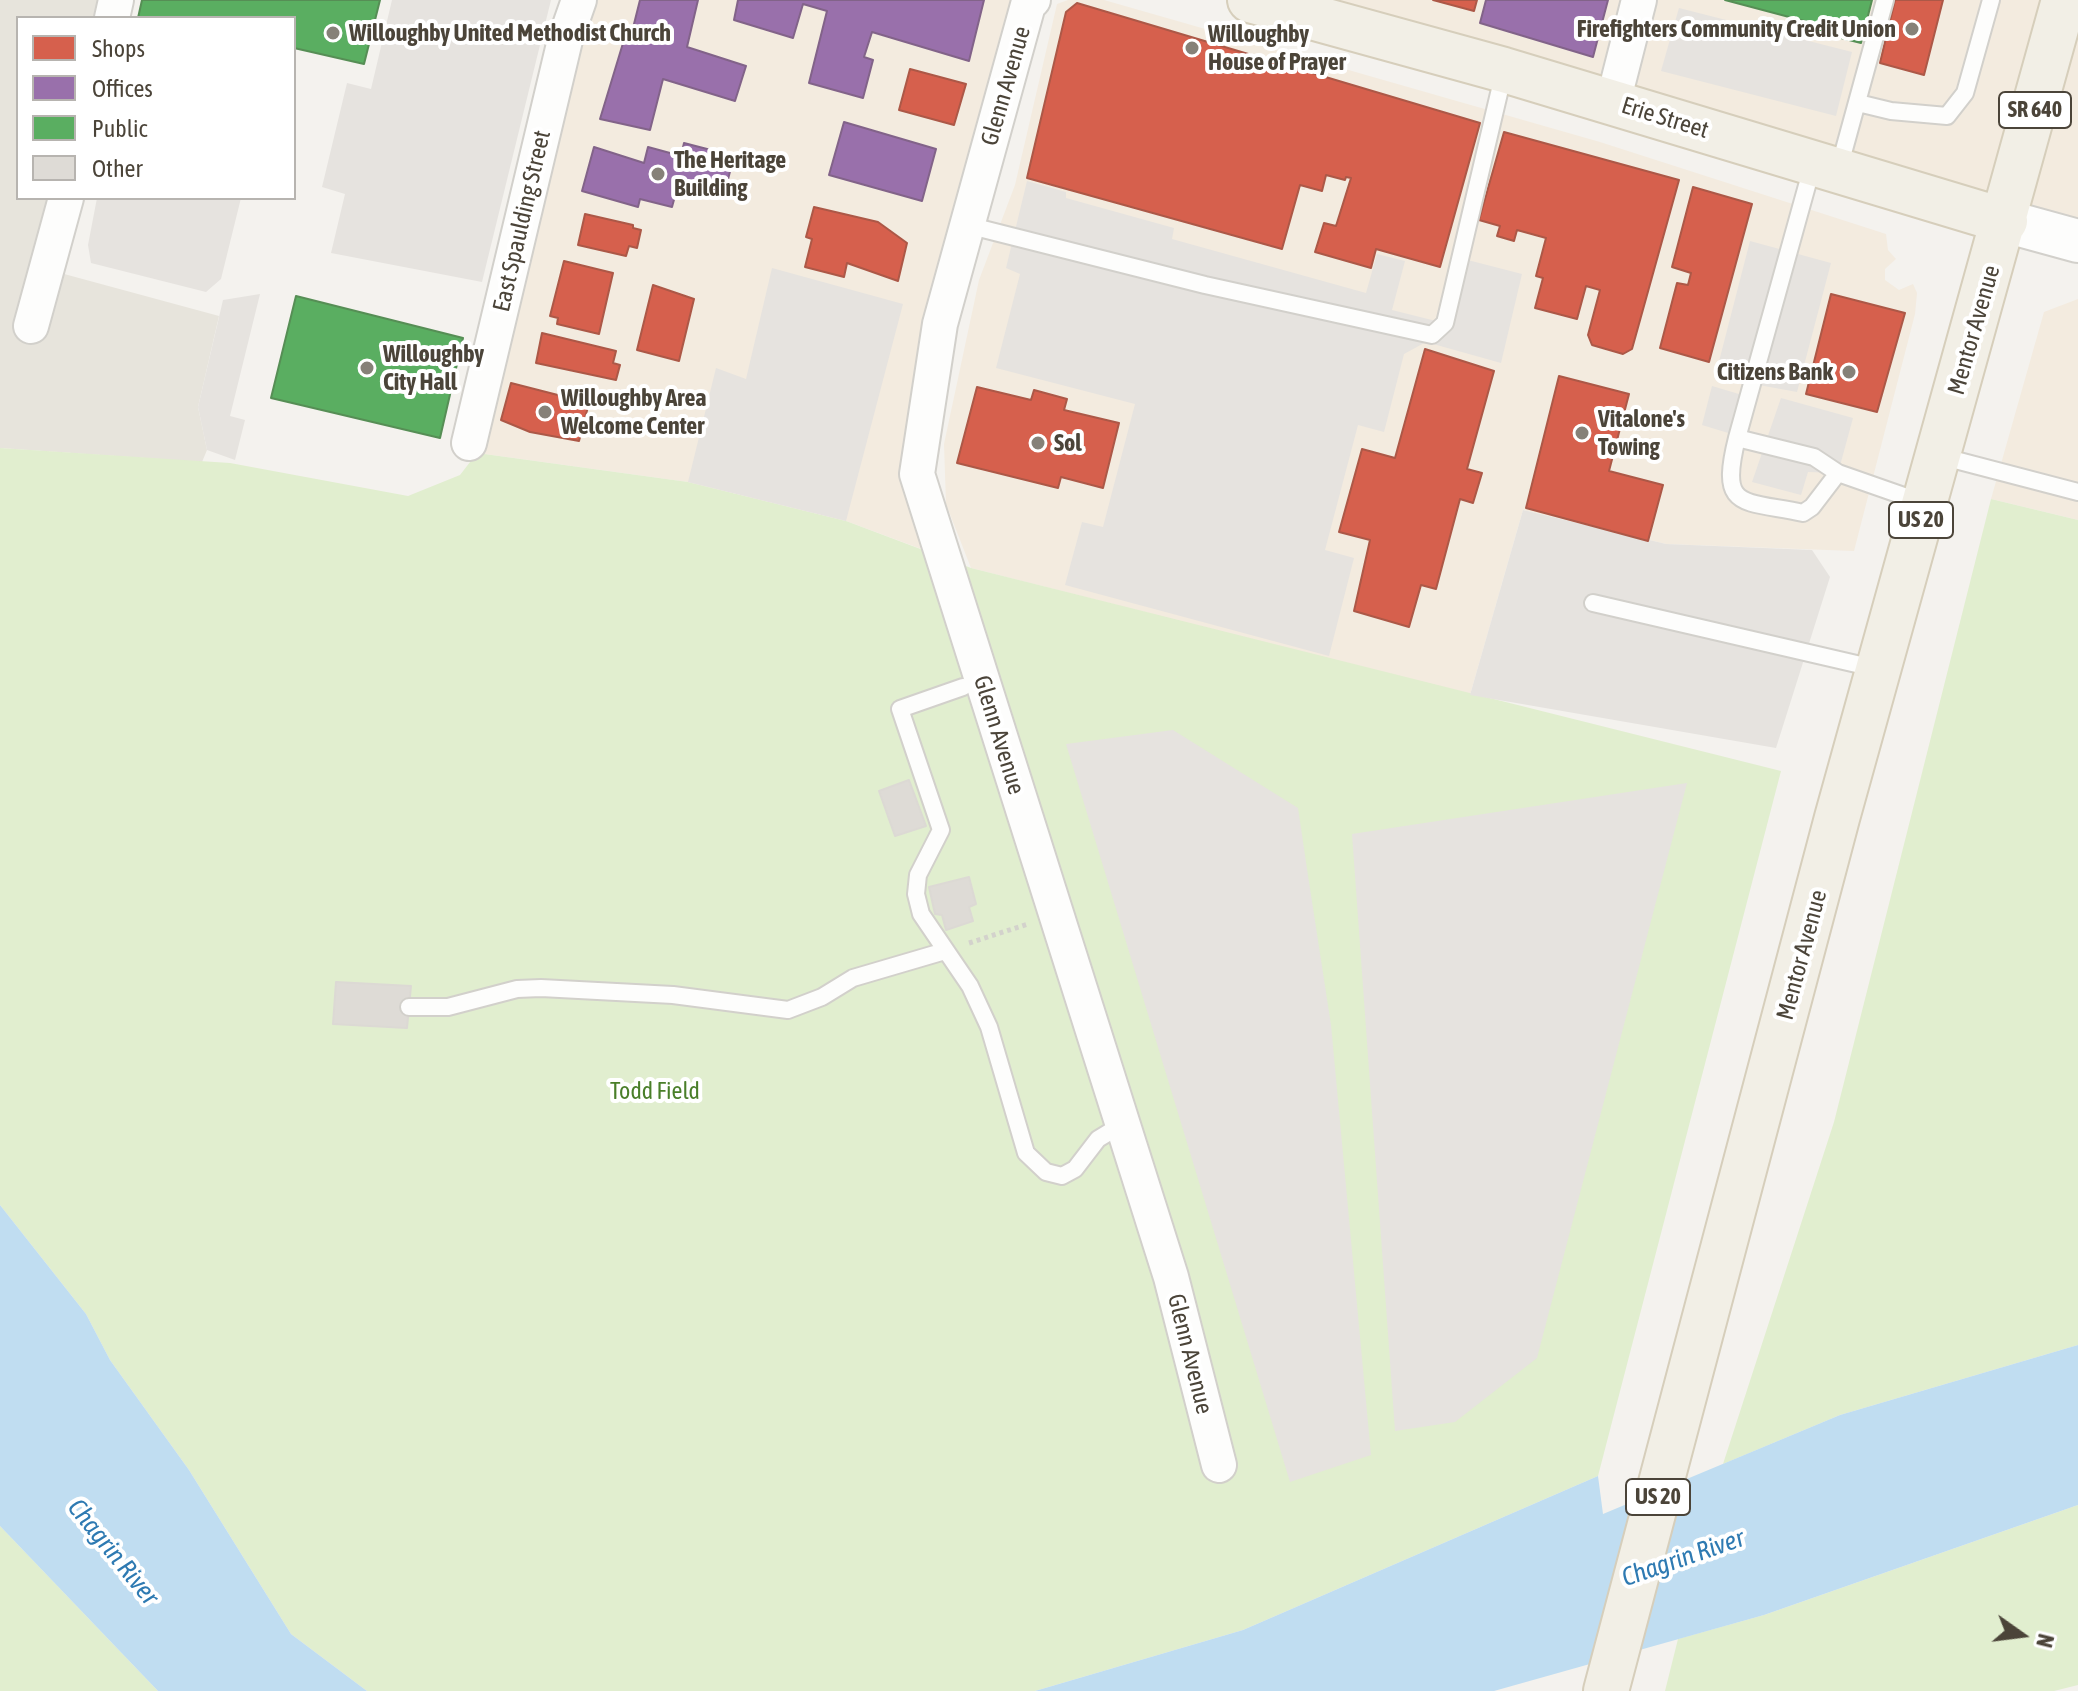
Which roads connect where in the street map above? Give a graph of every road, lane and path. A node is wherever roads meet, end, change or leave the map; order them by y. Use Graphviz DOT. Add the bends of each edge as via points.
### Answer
graph roads {
  1 [pos="579,0"];
  2 [pos="1033,0"];
  3 [pos="1250,0"];
  4 [pos="1639,0"];
  5 [pos="1885,0"];
  6 [pos="1991,0"];
  7 [pos="2064,0"];
  8 [pos="1504,70"];
  9 [pos="1613,102"];
  10 [pos="1858,103"];
  11 [pos="1826,166"];
  12 [pos="65,200"];
  13 [pos="2005,221"];
  14 [pos="967,225"];
  15 [pos="2078,241"];
  16 [pos="31,326"];
  17 [pos="1737,438"];
  18 [pos="469,443"];
  19 [pos="1939,456"];
  20 [pos="1838,473"];
  21 [pos="2078,492"];
  22 [pos="1926,503"];
  23 [pos="1593,603"];
  24 [pos="1879,669"];
  25 [pos="963,687"];
  26 [pos="1056,916"];
  27 [pos="945,951"];
  28 [pos="409,1007"];
  29 [pos="1121,1125"];
  30 [pos="1219,1465"];
  31 [pos="1606,1691"];
  1 -- 18 [label="street, East Spaulding Street"];
  2 -- 14 [label="street, Glenn Avenue"];
  3 -- 8 [label="main road, Erie Street"];
  4 -- 9 [label="street"];
  5 -- 10 [label="lane"];
  6 -- 10 [label="lane" via="1965,93 1947,116"];
  7 -- 13 [label="main road, SR 640"];
  8 -- 9 [label="main road, Erie Street"];
  8 -- 14 [label="lane" via="1445,323 1432,335"];
  9 -- 11 [label="main road, Erie Street"];
  10 -- 11 [label="lane"];
  11 -- 13 [label="main road, Erie Street"];
  11 -- 17 [label="lane"];
  12 -- 16 [label="street"];
  13 -- 15 [label="street, Erie Street"];
  13 -- 19 [label="main road, Mentor Avenue / US 20"];
  14 -- 26 [label="street, Glenn Avenue" via="940,324 917,474"];
  17 -- 20 [label="lane" via="1814,457"];
  17 -- 20 [label="lane" via="1728,474 1730,488 1742,500 1803,513"];
  19 -- 21 [label="lane"];
  19 -- 22 [label="main road, Mentor Avenue / US 20"];
  20 -- 22 [label="lane"];
  22 -- 24 [label="main road, Mentor Avenue / US 20"];
  23 -- 24 [label="lane"];
  24 -- 31 [label="main road, Mentor Avenue / US 20"];
  25 -- 27 [label="lane" via="900,709 941,830 918,875 916,894 921,914"];
  26 -- 27 [label="path"];
  26 -- 29 [label="street, Glenn Avenue"];
  27 -- 28 [label="lane" via="853,978 788,1010 673,995 541,988 448,1007"];
  27 -- 29 [label="lane" via="970,986 989,1027 1026,1153 1046,1172 1062,1176 1075,1169 1098,1139"];
  29 -- 30 [label="street, Glenn Avenue" via="1171,1277"];
}
